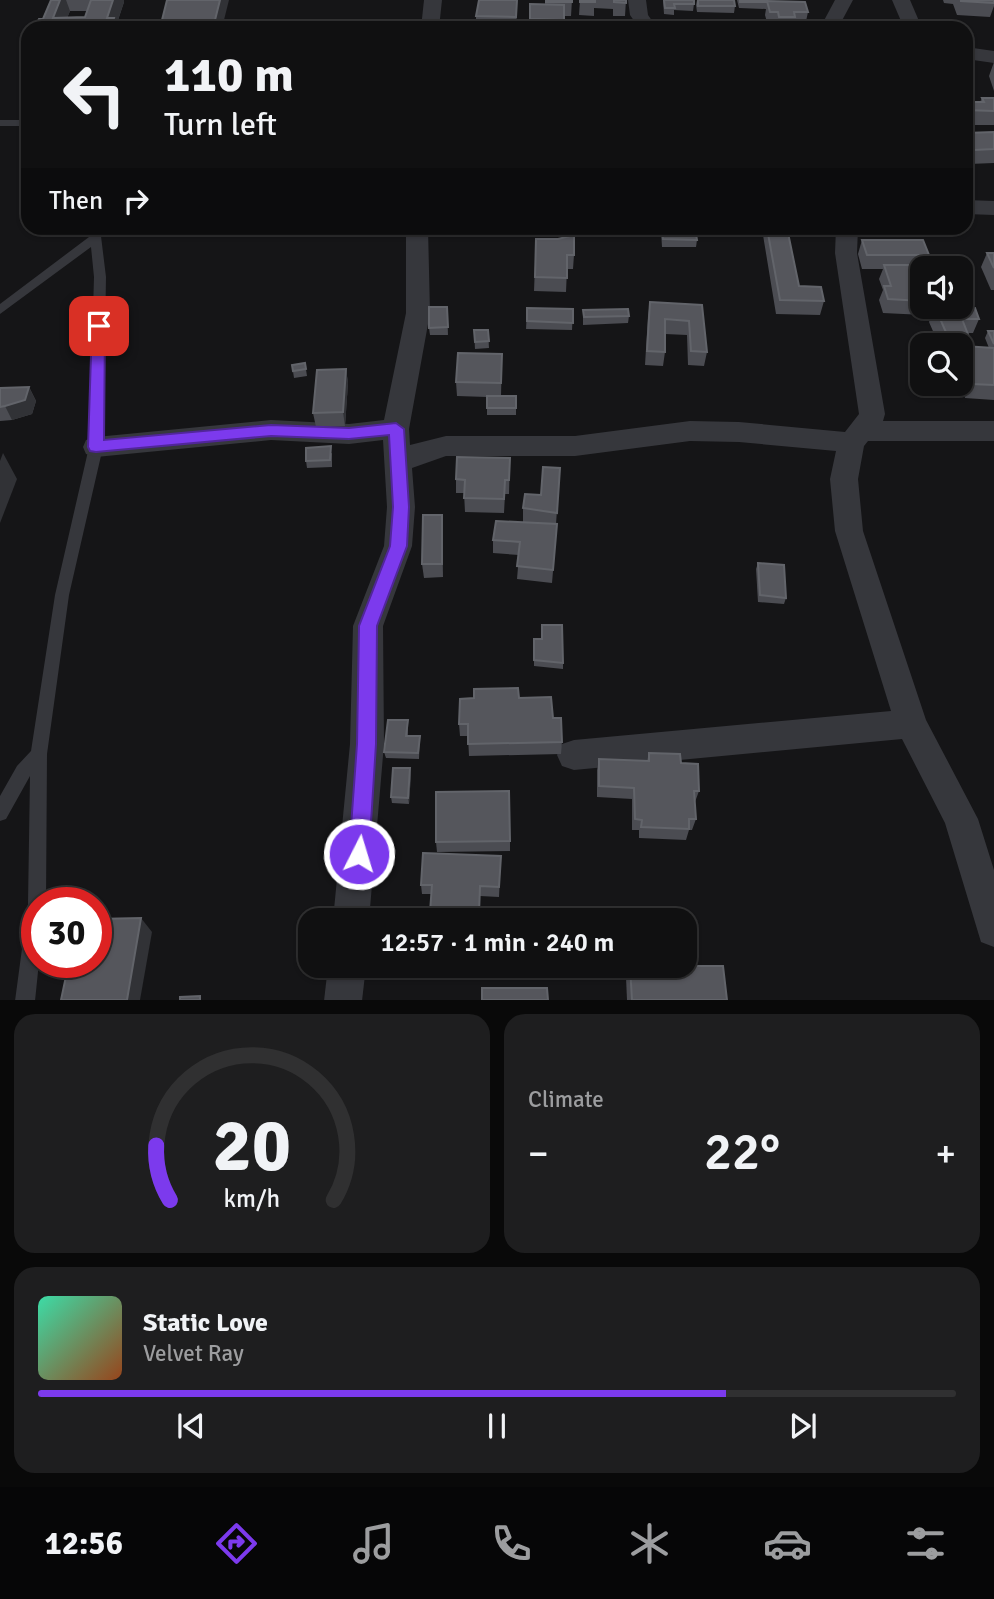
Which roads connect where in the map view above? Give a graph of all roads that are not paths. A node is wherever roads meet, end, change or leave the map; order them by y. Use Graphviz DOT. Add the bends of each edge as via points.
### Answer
graph roads {
  1 [pos="433,0"];
  2 [pos="637,0"];
  3 [pos="844,0"];
  4 [pos="901,0"];
  5 [pos="431,21"];
  6 [pos="643,21"];
  7 [pos="833,21"];
  8 [pos="910,21"];
  9 [pos="973,54"];
  10 [pos="994,57"];
  11 [pos="0,123"];
  12 [pos="21,123"];
  13 [pos="973,207"];
  14 [pos="994,208"];
  15 [pos="93,235"];
  16 [pos="95,235"];
  17 [pos="417,235"];
  18 [pos="847,235"];
  19 [pos="0,310"];
  20 [pos="396,429"];
  21 [pos="994,431"];
  22 [pos="856,437"];
  23 [pos="96,447"];
  24 [pos="399,462"];
  25 [pos="911,724"];
  26 [pos="38,754"];
  27 [pos="574,755"];
  28 [pos="0,813"];
  29 [pos="37,887"];
  30 [pos="352,908"];
  31 [pos="994,929"];
  32 [pos="28,978"];
  33 [pos="345,978"];
  34 [pos="25,1000"];
  35 [pos="343,1000"];
  1 -- 5 [label="street"];
  2 -- 6 [label="street"];
  3 -- 7 [label="street"];
  4 -- 8 [label="street"];
  9 -- 10 [label="street"];
  11 -- 12 [label="lane"];
  13 -- 14 [label="street"];
  15 -- 19 [label="lane"];
  16 -- 23 [label="lane" via="100,277"];
  17 -- 20 [label="street" via="418,313"];
  18 -- 22 [label="street" via="872,414"];
  20 -- 23 [label="street" via="349,433 271,430"];
  20 -- 24 [label="street"];
  21 -- 22 [label="street"];
  22 -- 24 [label="street" via="690,431 575,446 446,446"];
  22 -- 25 [label="street" via="844,479 849,531"];
  23 -- 26 [label="lane" via="62,595"];
  24 -- 30 [label="street" via="398,546 368,626 367,744"];
  25 -- 27 [label="street"];
  25 -- 31 [label="street" via="961,819"];
  26 -- 28 [label="lane"];
  26 -- 29 [label="lane"];
  32 -- 34 [label="lane"];
  33 -- 35 [label="street"];
}
